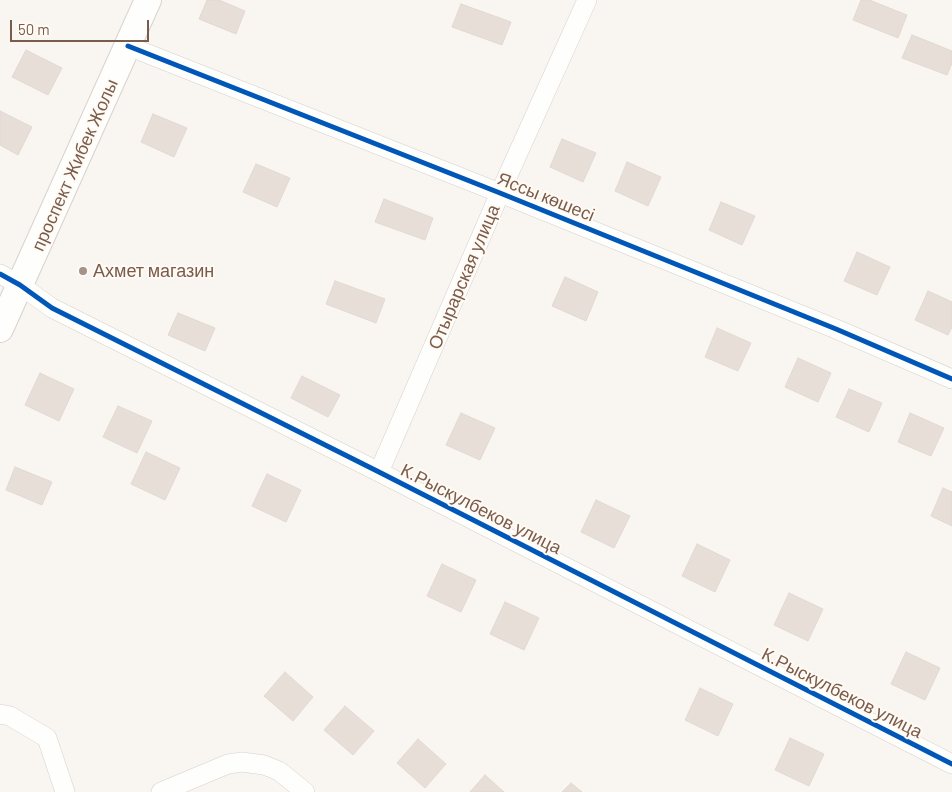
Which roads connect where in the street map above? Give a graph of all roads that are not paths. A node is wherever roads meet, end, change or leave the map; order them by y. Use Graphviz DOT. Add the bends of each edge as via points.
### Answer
graph roads {
  1 [pos="148,0"];
  2 [pos="587,0"];
  3 [pos="128,46"];
  4 [pos="500,193"];
  5 [pos="10,279"];
  6 [pos="0,329"];
  7 [pos="952,379"];
  8 [pos="379,472"];
  9 [pos="5,715"];
  10 [pos="952,764"];
  11 [pos="65,792"];
  12 [pos="161,792"];
  13 [pos="306,792"];
  1 -- 3 [label="main road, проспект Жибек Жолы"];
  2 -- 4 [label="street, Отырарская улица"];
  3 -- 4 [label="street, Яссы көшесі"];
  3 -- 5 [label="main road, проспект Жибек Жолы"];
  4 -- 7 [label="street, Яссы көшесі"];
  4 -- 8 [label="street, Отырарская улица"];
  5 -- 6 [label="main road, проспект Жибек Жолы"];
  5 -- 8 [label="street, К.Рыскулбеков улица" via="52,308"];
  8 -- 10 [label="street, К.Рыскулбеков улица"];
  9 -- 11 [label="street" via="47,738"];
  12 -- 13 [label="street" via="228,764 242,762 279,771"];
}
